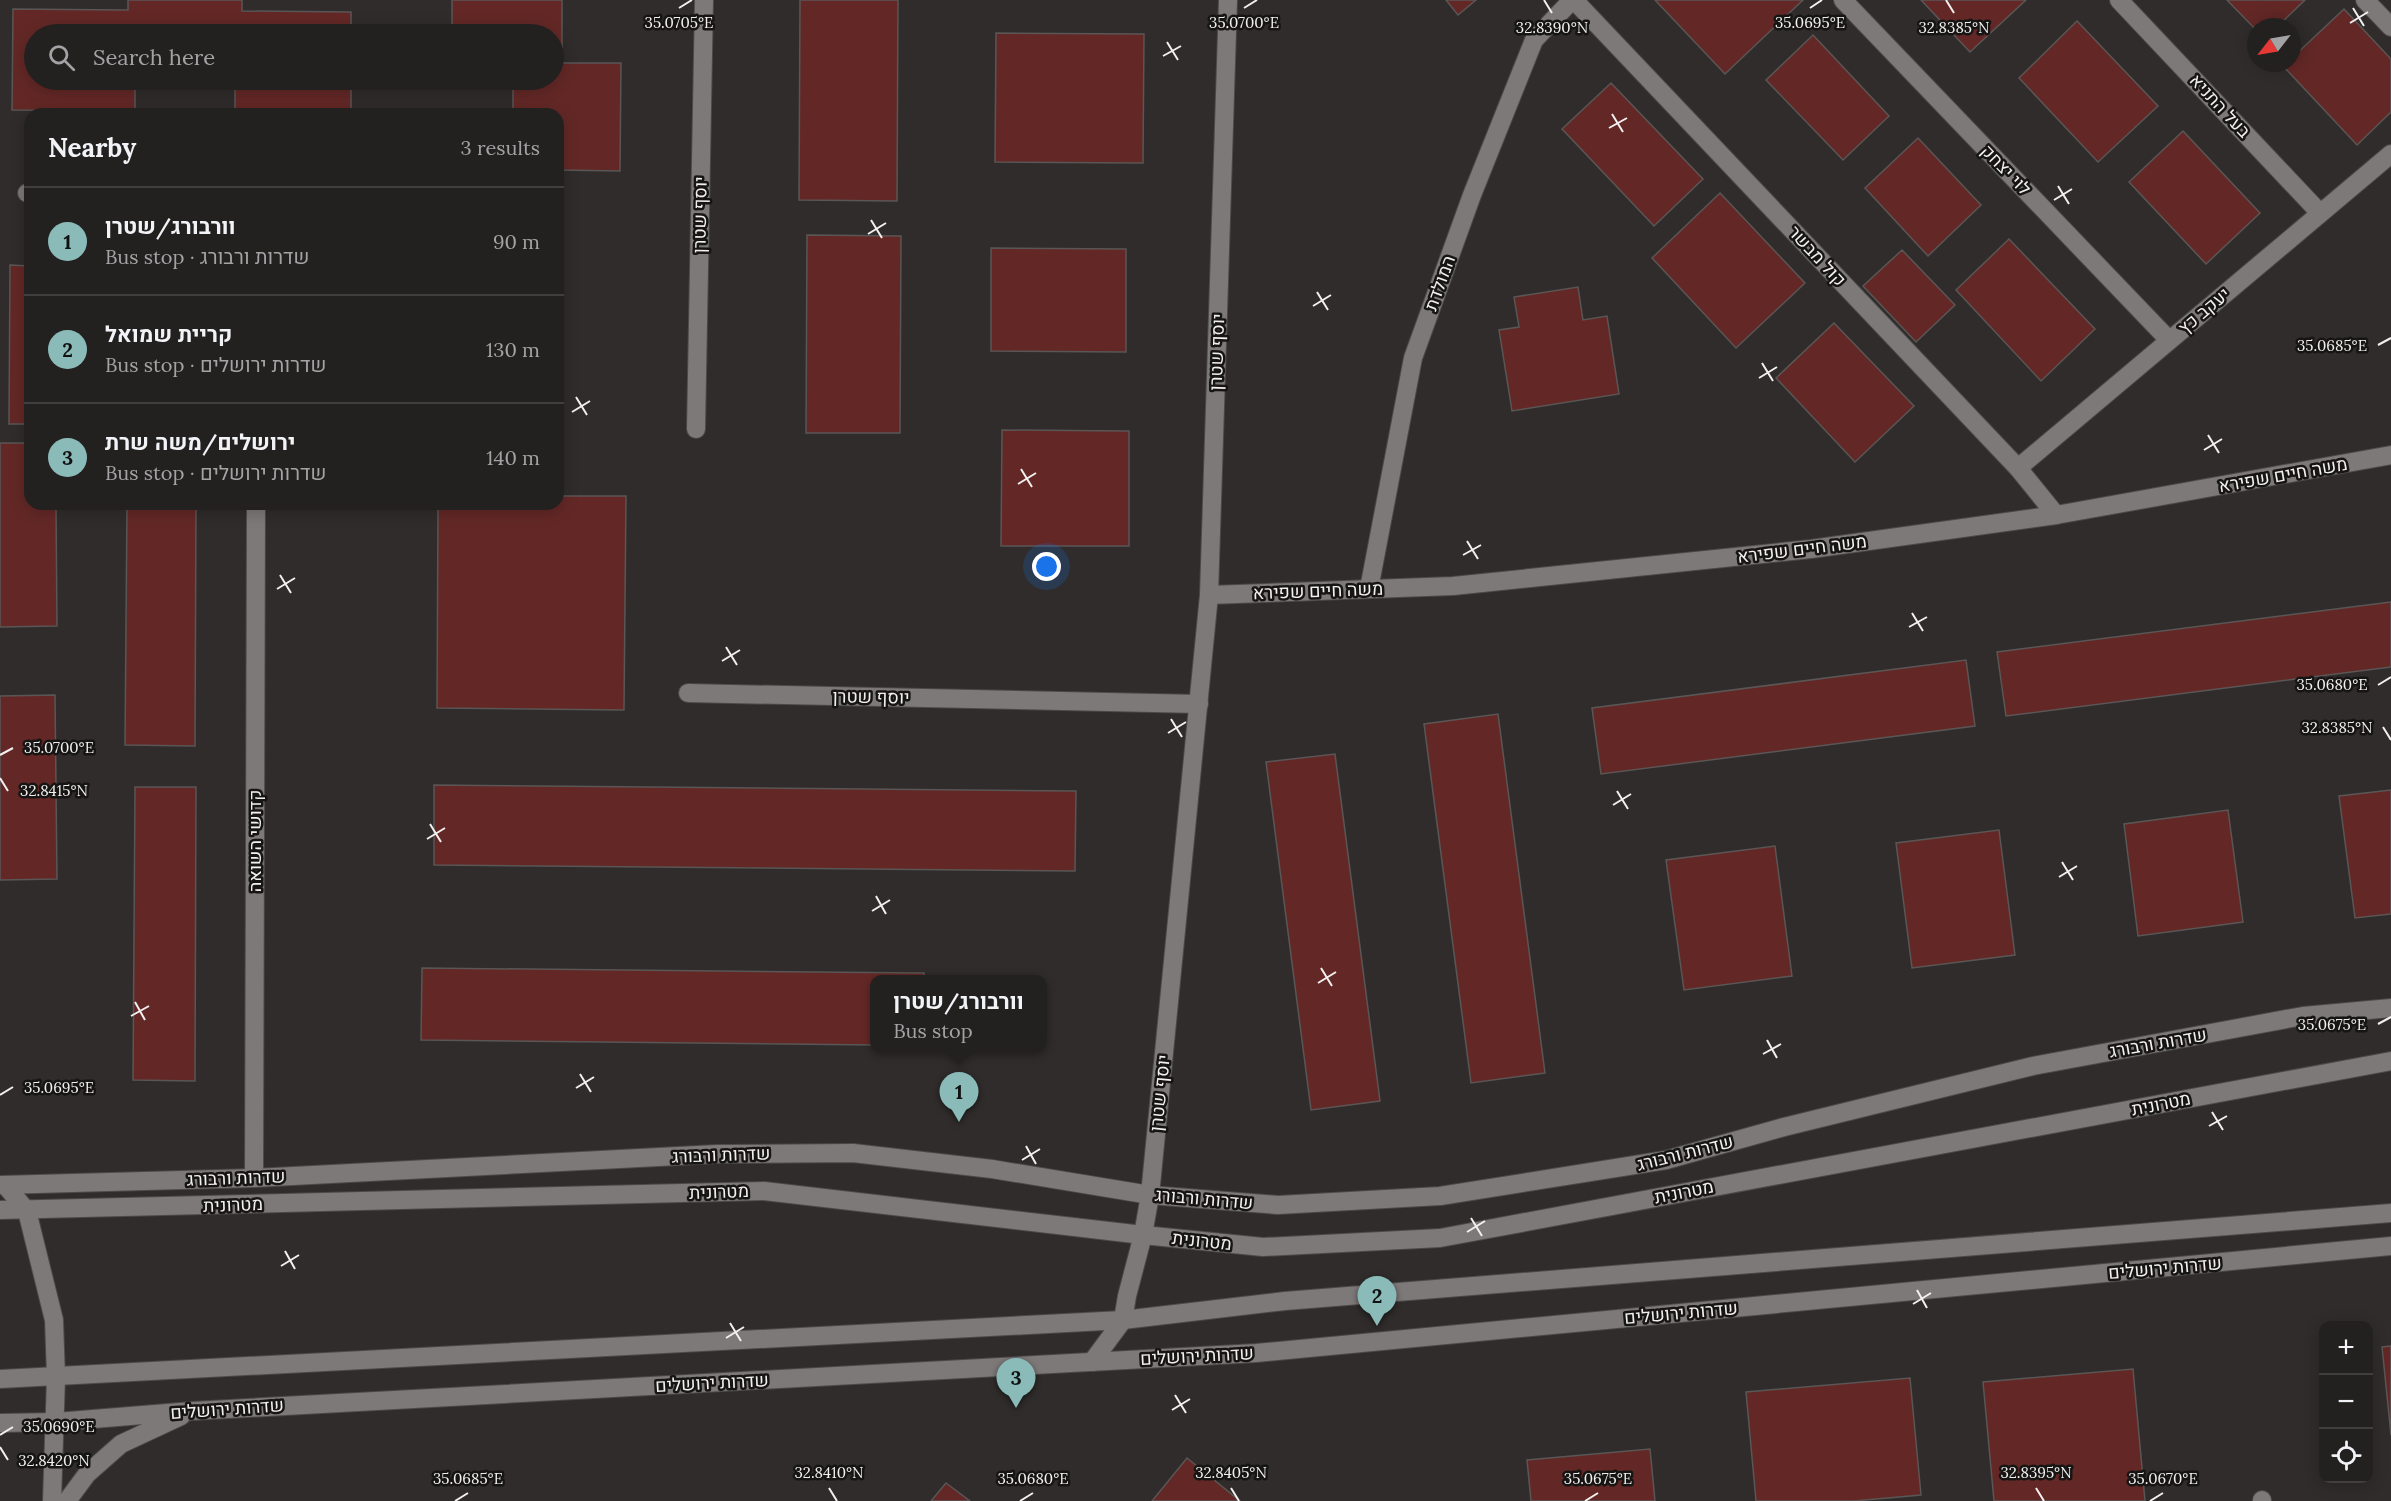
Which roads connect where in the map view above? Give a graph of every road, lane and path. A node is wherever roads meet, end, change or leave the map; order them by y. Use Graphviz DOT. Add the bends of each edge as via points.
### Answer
graph roads {
  1 [pos="704,0"];
  2 [pos="1228,0"];
  3 [pos="1573,0"];
  4 [pos="1843,0"];
  5 [pos="2119,0"];
  6 [pos="2365,0"];
  7 [pos="2391,27"];
  8 [pos="2391,154"];
  9 [pos="2320,213"];
  10 [pos="2169,340"];
  11 [pos="696,429"];
  12 [pos="2391,455"];
  13 [pos="2018,468"];
  14 [pos="256,510"];
  15 [pos="2056,515"];
  16 [pos="1370,589"];
  17 [pos="1209,596"];
  18 [pos="688,693"];
  19 [pos="1199,704"];
  20 [pos="2391,1008"];
  21 [pos="2391,1061"];
  22 [pos="254,1178"];
  23 [pos="2,1189"];
  24 [pos="1150,1195"];
  25 [pos="0,1210"];
  26 [pos="27,1211"];
  27 [pos="2391,1213"];
  28 [pos="1143,1236"];
  29 [pos="2391,1246"];
  30 [pos="1123,1320"];
  31 [pos="1092,1362"];
  32 [pos="56,1377"];
  33 [pos="0,1379"];
  34 [pos="192,1411"];
  35 [pos="0,1422"];
  36 [pos="56,1422"];
  37 [pos="52,1501"];
  38 [pos="67,1501"];
  1 -- 11 [label="main road, יוסף שטרן"];
  2 -- 17 [label="main road, יוסף שטרן"];
  3 -- 13 [label="main road, קול מבשר"];
  3 -- 16 [label="main road, המולדת" via="1534,40 1413,357"];
  4 -- 10 [label="main road, לוי יצחק"];
  5 -- 9 [label="main road, בעל התניא"];
  6 -- 7 [label="main road"];
  8 -- 9 [label="main road, יעקב כץ"];
  9 -- 10 [label="main road, יעקב כץ"];
  10 -- 13 [label="main road, יעקב כץ"];
  12 -- 15 [label="main road, משה חיים שפירא"];
  13 -- 15 [label="main road, קול מבשר"];
  14 -- 22 [label="main road, קדושי השואה"];
  15 -- 16 [label="main road, משה חיים שפירא" via="1811,549 1453,586"];
  16 -- 17 [label="main road, משה חיים שפירא"];
  17 -- 19 [label="main road, יוסף שטרן"];
  18 -- 19 [label="main road, יוסף שטרן"];
  19 -- 24 [label="main road, יוסף שטרן"];
  20 -- 24 [label="main road, שדרות ורבורג" via="2303,1016 2033,1065 1666,1160 1554,1180 1440,1196 1278,1205"];
  21 -- 28 [label="main road, מטרונית" via="1440,1238 1263,1247"];
  22 -- 23 [label="main road, שדרות ורבורג"];
  22 -- 24 [label="main road, שדרות ורבורג" via="717,1154 853,1153 992,1169"];
  23 -- 26 [label="main road"];
  24 -- 28 [label="main road, יוסף שטרן"];
  25 -- 26 [label="main road, מטרונית"];
  26 -- 28 [label="main road, מטרונית" via="764,1191"];
  26 -- 32 [label="main road" via="54,1320"];
  27 -- 30 [label="main road" via="1285,1301"];
  28 -- 30 [label="main road, יוסף שטרן"];
  29 -- 31 [label="main road, שדרות ירושלים" via="1256,1353"];
  30 -- 31 [label="main road"];
  30 -- 32 [label="main road"];
  31 -- 34 [label="main road, שדרות ירושלים"];
  32 -- 33 [label="main road"];
  32 -- 36 [label="main road"];
  34 -- 36 [label="main road, שדרות ירושלים"];
  34 -- 38 [label="main road" via="121,1444 87,1474"];
  35 -- 36 [label="main road, שדרות ירושלים"];
  36 -- 37 [label="main road"];
}
